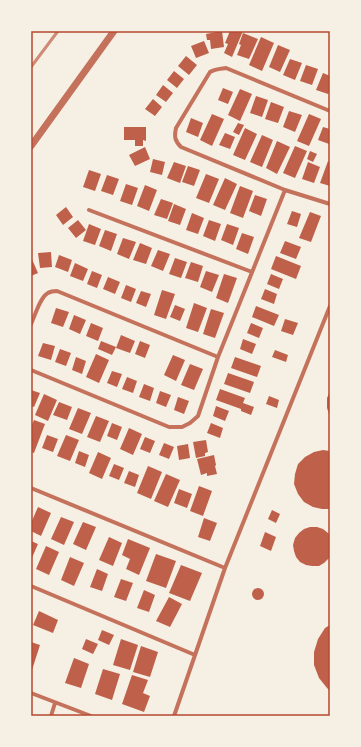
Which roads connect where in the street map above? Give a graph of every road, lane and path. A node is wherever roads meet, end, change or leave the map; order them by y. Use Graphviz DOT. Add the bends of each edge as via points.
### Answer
graph roads {
  1 [pos="114,31"];
  2 [pos="330,111"];
  3 [pos="31,146"];
  4 [pos="285,190"];
  5 [pos="330,204"];
  6 [pos="89,210"];
  7 [pos="252,272"];
  8 [pos="330,306"];
  9 [pos="31,324"];
  10 [pos="218,357"];
  11 [pos="31,370"];
  12 [pos="31,488"];
  13 [pos="224,568"];
  14 [pos="31,586"];
  15 [pos="195,655"];
  16 [pos="31,693"];
  17 [pos="55,703"];
  18 [pos="50,716"];
  19 [pos="91,716"];
  20 [pos="174,716"];
  1 -- 3 [label="street"];
  2 -- 4 [label="street" via="226,68 210,72 176,128 176,142 181,147"];
  4 -- 5 [label="street"];
  4 -- 7 [label="street"];
  6 -- 7 [label="street"];
  7 -- 10 [label="street"];
  8 -- 13 [label="street"];
  9 -- 10 [label="street" via="43,297 51,291 57,291"];
  10 -- 11 [label="street" via="198,416 182,427 169,427"];
  12 -- 13 [label="street"];
  13 -- 15 [label="street"];
  14 -- 15 [label="street"];
  15 -- 20 [label="street"];
  16 -- 17 [label="street"];
  17 -- 18 [label="street"];
  17 -- 19 [label="street"];
}
